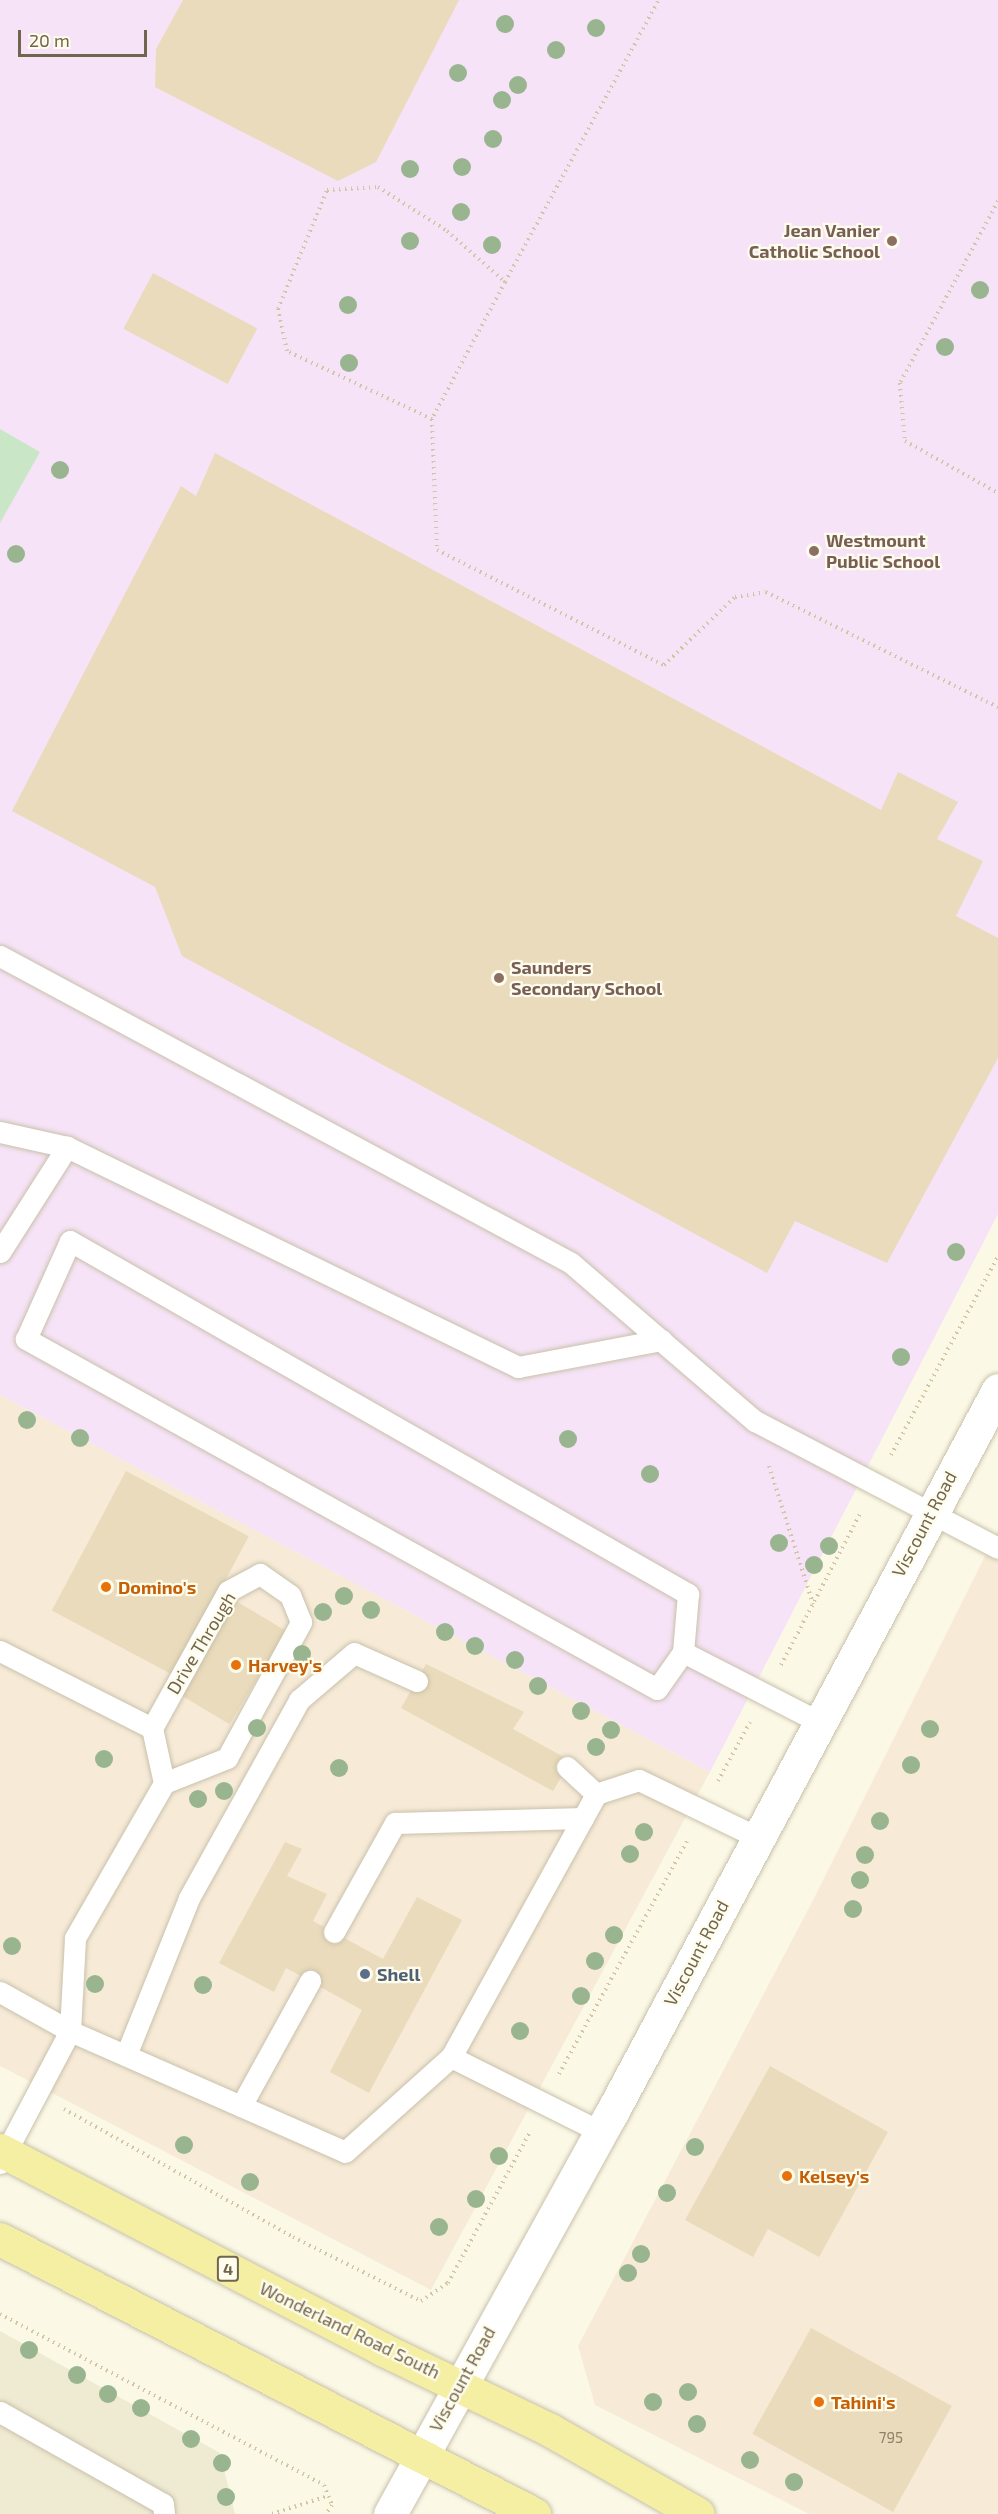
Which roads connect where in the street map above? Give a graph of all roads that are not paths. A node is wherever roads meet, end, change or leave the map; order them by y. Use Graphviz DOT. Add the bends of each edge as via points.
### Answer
graph roads {
  1 [pos="0,956"];
  2 [pos="0,1132"];
  3 [pos="67,1147"];
  4 [pos="0,1252"];
  5 [pos="661,1340"];
  6 [pos="998,1390"];
  7 [pos="931,1510"];
  8 [pos="998,1548"];
  9 [pos="0,1651"];
  10 [pos="683,1652"];
  11 [pos="417,1681"];
  12 [pos="819,1722"];
  13 [pos="152,1728"];
  14 [pos="567,1767"];
  15 [pos="164,1783"];
  16 [pos="596,1794"];
  17 [pos="583,1818"];
  18 [pos="757,1838"];
  19 [pos="334,1932"];
  20 [pos="310,1981"];
  21 [pos="0,1992"];
  22 [pos="70,2031"];
  23 [pos="126,2055"];
  24 [pos="451,2057"];
  25 [pos="241,2106"];
  26 [pos="602,2132"];
  27 [pos="2,2156"];
  28 [pos="0,2239"];
  29 [pos="459,2383"];
  30 [pos="0,2412"];
  31 [pos="420,2455"];
  32 [pos="164,2514"];
  33 [pos="390,2514"];
  34 [pos="534,2514"];
  35 [pos="698,2514"];
  1 -- 5 [label="lane" via="571,1263"];
  2 -- 3 [label="lane"];
  3 -- 4 [label="lane"];
  3 -- 5 [label="lane" via="518,1367"];
  5 -- 7 [label="lane" via="755,1421"];
  6 -- 7 [label="street, Viscount Road"];
  7 -- 8 [label="lane"];
  7 -- 12 [label="street, Viscount Road"];
  9 -- 13 [label="lane"];
  10 -- 10 [label="lane" via="688,1594 70,1241 26,1339 657,1689"];
  10 -- 12 [label="lane"];
  11 -- 23 [label="lane" via="354,1653 298,1700 189,1898"];
  12 -- 18 [label="street, Viscount Road"];
  13 -- 15 [label="lane"];
  13 -- 15 [label="lane, Drive Through" via="228,1591 261,1574 290,1595 301,1622 227,1758"];
  14 -- 16 [label="lane"];
  15 -- 22 [label="lane" via="75,1938"];
  16 -- 17 [label="lane"];
  16 -- 18 [label="lane" via="639,1780"];
  17 -- 19 [label="lane" via="395,1823"];
  17 -- 24 [label="lane"];
  18 -- 26 [label="street, Viscount Road"];
  20 -- 25 [label="lane"];
  21 -- 22 [label="lane"];
  22 -- 23 [label="lane"];
  22 -- 27 [label="lane" via="39,2095"];
  23 -- 25 [label="lane"];
  24 -- 25 [label="lane" via="345,2152"];
  24 -- 26 [label="lane"];
  26 -- 29 [label="street, Viscount Road"];
  27 -- 29 [label="main road, Wonderland Road South / 4" via="382,2349"];
  28 -- 31 [label="main road"];
  29 -- 31 [label="street, Viscount Road"];
  29 -- 35 [label="main road, Wonderland Road South / 4"];
  30 -- 32 [label="lane" via="163,2504"];
  31 -- 33 [label="street, Viscount Road"];
  31 -- 34 [label="main road"];
}
